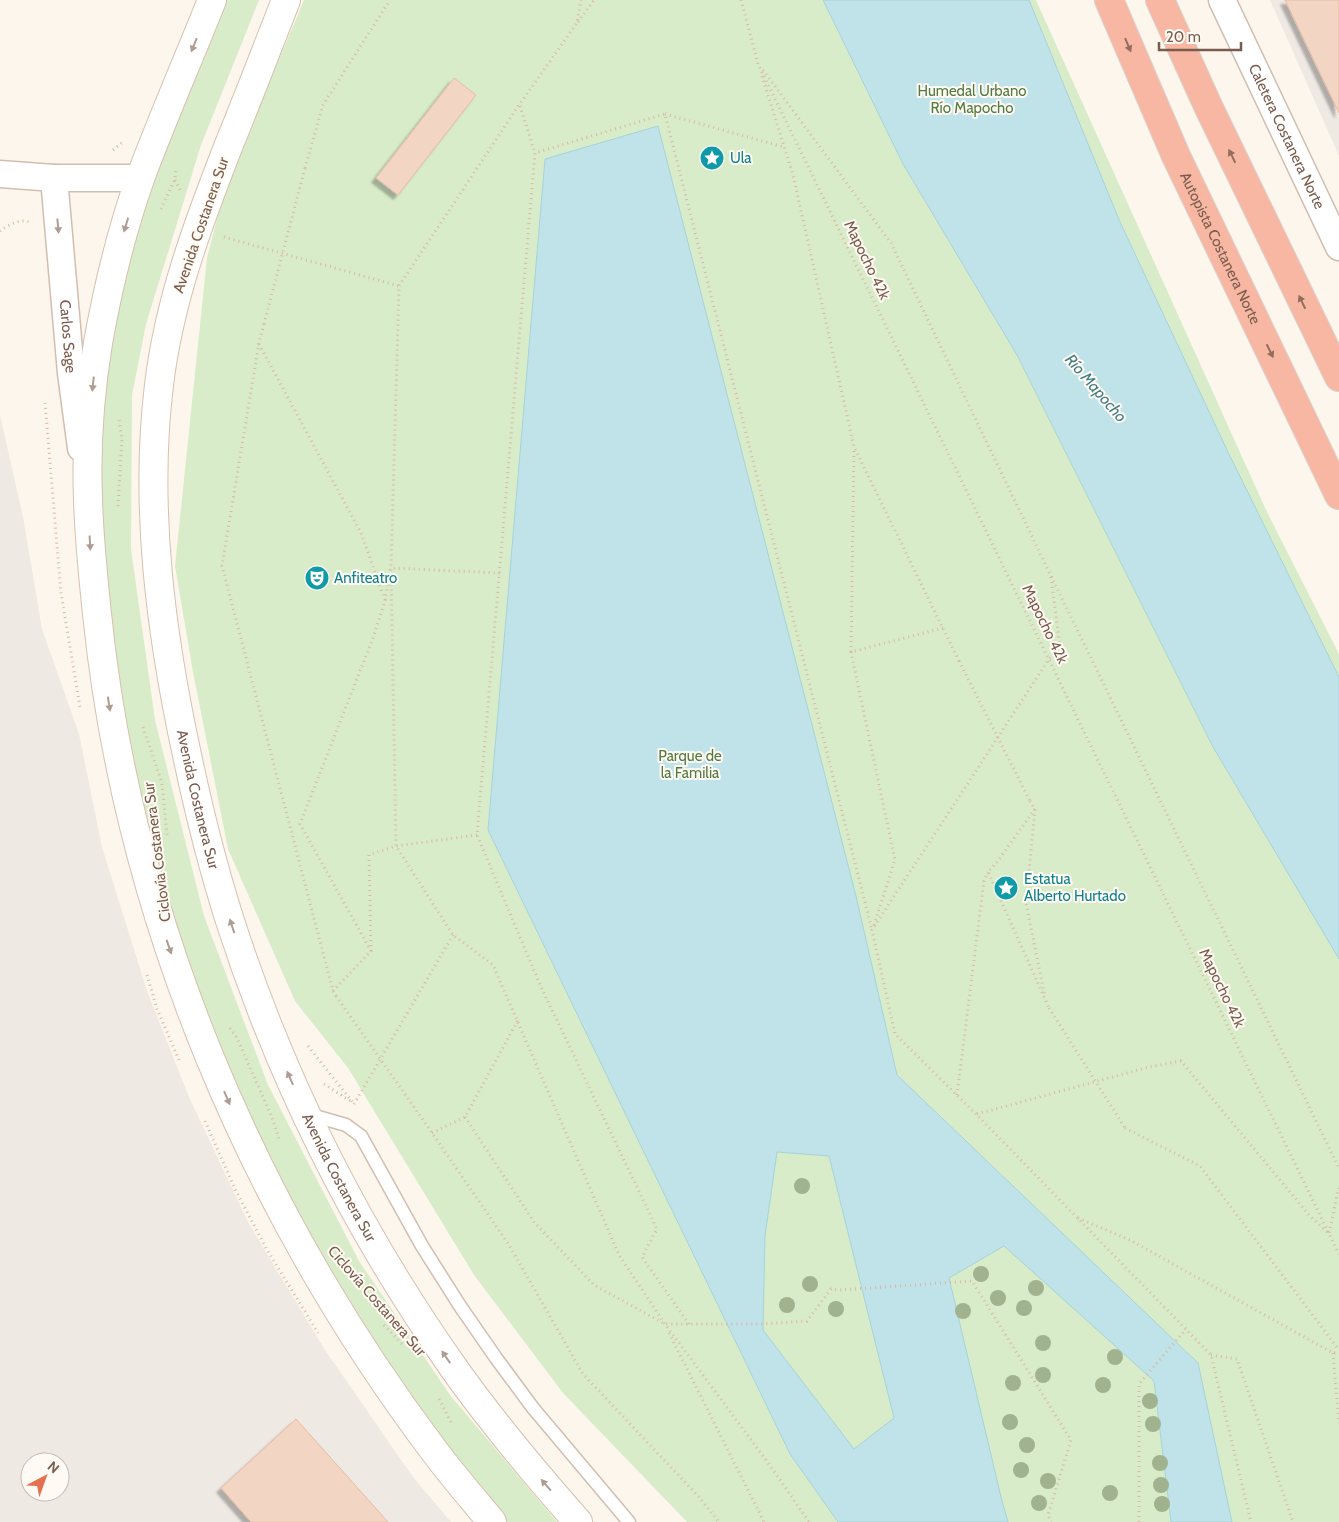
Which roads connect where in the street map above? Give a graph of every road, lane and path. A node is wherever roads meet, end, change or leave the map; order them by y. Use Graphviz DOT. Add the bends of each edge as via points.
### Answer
graph roads {
  1 [pos="212,0"];
  2 [pos="286,0"];
  3 [pos="390,0"];
  4 [pos="582,0"];
  5 [pos="594,0"];
  6 [pos="741,0"];
  7 [pos="1109,0"];
  8 [pos="1160,0"];
  9 [pos="1222,0"];
  10 [pos="578,22"];
  11 [pos="758,64"];
  12 [pos="519,105"];
  13 [pos="666,114"];
  14 [pos="128,133"];
  15 [pos="785,148"];
  16 [pos="110,152"];
  17 [pos="535,153"];
  18 [pos="176,162"];
  19 [pos="0,174"];
  20 [pos="54,178"];
  21 [pos="140,178"];
  22 [pos="161,210"];
  23 [pos="222,237"];
  24 [pos="1339,247"];
  25 [pos="399,286"];
  26 [pos="259,343"];
  27 [pos="1339,378"];
  28 [pos="118,411"];
  29 [pos="854,447"];
  30 [pos="88,494"];
  31 [pos="1339,495"];
  32 [pos="118,507"];
  33 [pos="391,568"];
  34 [pos="500,573"];
  35 [pos="1050,574"];
  36 [pos="385,600"];
  37 [pos="943,628"];
  38 [pos="851,652"];
  39 [pos="1049,659"];
  40 [pos="142,721"];
  41 [pos="1035,809"];
  42 [pos="477,835"];
  43 [pos="167,840"];
  44 [pos="396,846"];
  45 [pos="988,872"];
  46 [pos="872,930"];
  47 [pos="453,935"];
  48 [pos="371,951"];
  49 [pos="333,991"];
  50 [pos="1046,1003"];
  51 [pos="518,1020"];
  52 [pos="226,1022"];
  53 [pos="308,1046"];
  54 [pos="957,1095"];
  55 [pos="306,1113"];
  56 [pos="976,1114"];
  57 [pos="465,1117"];
  58 [pos="432,1132"];
  59 [pos="280,1143"];
  60 [pos="1339,1168"];
  61 [pos="1339,1186"];
  62 [pos="1075,1216"];
  63 [pos="1329,1234"];
  64 [pos="1339,1254"];
  65 [pos="378,1319"];
  66 [pos="665,1324"];
  67 [pos="689,1324"];
  68 [pos="1186,1330"];
  69 [pos="402,1345"];
  70 [pos="1339,1351"];
  71 [pos="1334,1353"];
  72 [pos="1211,1355"];
  73 [pos="439,1398"];
  74 [pos="1339,1423"];
  75 [pos="454,1429"];
  76 [pos="492,1522"];
  77 [pos="578,1522"];
  78 [pos="629,1522"];
  79 [pos="719,1522"];
  80 [pos="764,1522"];
  81 [pos="809,1522"];
  82 [pos="1051,1522"];
  83 [pos="1139,1522"];
  84 [pos="1251,1522"];
  85 [pos="1294,1522"];
  1 -- 21 [label="main road, one-way"];
  55 -- 2 [label="main road, Avenida Costanera Sur, one-way" via="231,924 196,796 170,667 156,547 154,482 159,382 181,275 198,223"];
  3 -- 26 [label="path, bridge" via="323,105"];
  4 -- 10 [label="path"];
  5 -- 10 [label="path"];
  6 -- 11 [label="path, Mapocho 42k"];
  7 -- 31 [label="highway, Autopista Costanera Norte, one-way" via="1176,156"];
  27 -- 8 [label="highway, one-way"];
  9 -- 24 [label="street, Caletera Costanera Norte"];
  10 -- 12 [label="path"];
  11 -- 15 [label="path"];
  11 -- 35 [label="path" via="891,243"];
  11 -- 39 [label="path, Mapocho 42k"];
  12 -- 17 [label="path"];
  12 -- 25 [label="path"];
  13 -- 15 [label="path"];
  13 -- 17 [label="path"];
  13 -- 46 [label="path"];
  14 -- 16 [label="path" via="124,141"];
  15 -- 29 [label="path"];
  17 -- 34 [label="path"];
  18 -- 22 [label="path" via="174,179"];
  19 -- 20 [label="street"];
  20 -- 21 [label="street"];
  20 -- 30 [label="street, Carlos Sage, one-way" via="71,373"];
  21 -- 30 [label="main road, one-way" via="122,237 99,341 90,422"];
  23 -- 25 [label="path"];
  25 -- 33 [label="path"];
  26 -- 36 [label="path" via="361,533"];
  26 -- 49 [label="path" via="222,566"];
  28 -- 32 [label="path" via="122,439"];
  29 -- 37 [label="path"];
  29 -- 38 [label="path"];
  30 -- 76 [label="main road, one-way" via="101,658 124,783 154,905 203,1043 267,1183 348,1326 436,1454"];
  33 -- 34 [label="path"];
  33 -- 36 [label="path"];
  33 -- 44 [label="path"];
  34 -- 42 [label="path"];
  35 -- 39 [label="path" via="1060,647"];
  35 -- 60 [label="path"];
  36 -- 48 [label="path" via="300,824"];
  37 -- 38 [label="path"];
  37 -- 41 [label="path, bridge"];
  38 -- 46 [label="path" via="895,860"];
  39 -- 46 [label="path"];
  39 -- 63 [label="path, Mapocho 42k"];
  40 -- 43 [label="path, Ciclovía Costanera Sur" via="162,784"];
  41 -- 45 [label="path"];
  41 -- 50 [label="path" via="1026,903"];
  42 -- 44 [label="path"];
  42 -- 67 [label="path" via="541,987 657,1229 642,1257"];
  44 -- 47 [label="path"];
  44 -- 48 [label="path" via="369,855"];
  45 -- 50 [label="path"];
  45 -- 54 [label="path" via="984,881"];
  46 -- 54 [label="path" via="895,1034"];
  47 -- 51 [label="path" via="493,965"];
  47 -- 53 [label="path" via="354,1104"];
  48 -- 49 [label="path"];
  49 -- 58 [label="path, bridge"];
  50 -- 70 [label="path, bridge" via="1125,1128 1200,1166"];
  51 -- 57 [label="path"];
  51 -- 66 [label="path" via="619,1255"];
  52 -- 59 [label="path" via="237,1038"];
  54 -- 56 [label="path"];
  77 -- 55 [label="main road, Avenida Costanera Sur, one-way" via="493,1421 418,1315 345,1190"];
  55 -- 78 [label="lane" via="346,1125 361,1136 422,1246 496,1358 533,1408"];
  56 -- 62 [label="path"];
  56 -- 63 [label="path" via="1181,1061 1309,1215"];
  57 -- 58 [label="path"];
  57 -- 66 [label="path" via="534,1222 594,1285"];
  58 -- 79 [label="path" via="509,1245 583,1374 685,1481"];
  61 -- 63 [label="path"];
  62 -- 68 [label="path"];
  62 -- 71 [label="path" via="1130,1240"];
  63 -- 64 [label="path, Mapocho 42k"];
  65 -- 69 [label="path, Ciclovía Costanera Sur"];
  66 -- 67 [label="path"];
  66 -- 80 [label="path"];
  66 -- 81 [label="path"];
  67 -- 82 [label="path" via="807,1321 831,1289 972,1282 1071,1440 1048,1515"];
  68 -- 72 [label="path"];
  68 -- 83 [label="path" via="1139,1384"];
  70 -- 71 [label="path"];
  71 -- 74 [label="path"];
  72 -- 84 [label="path"];
  72 -- 85 [label="path" via="1238,1359"];
  73 -- 75 [label="path"];
}
